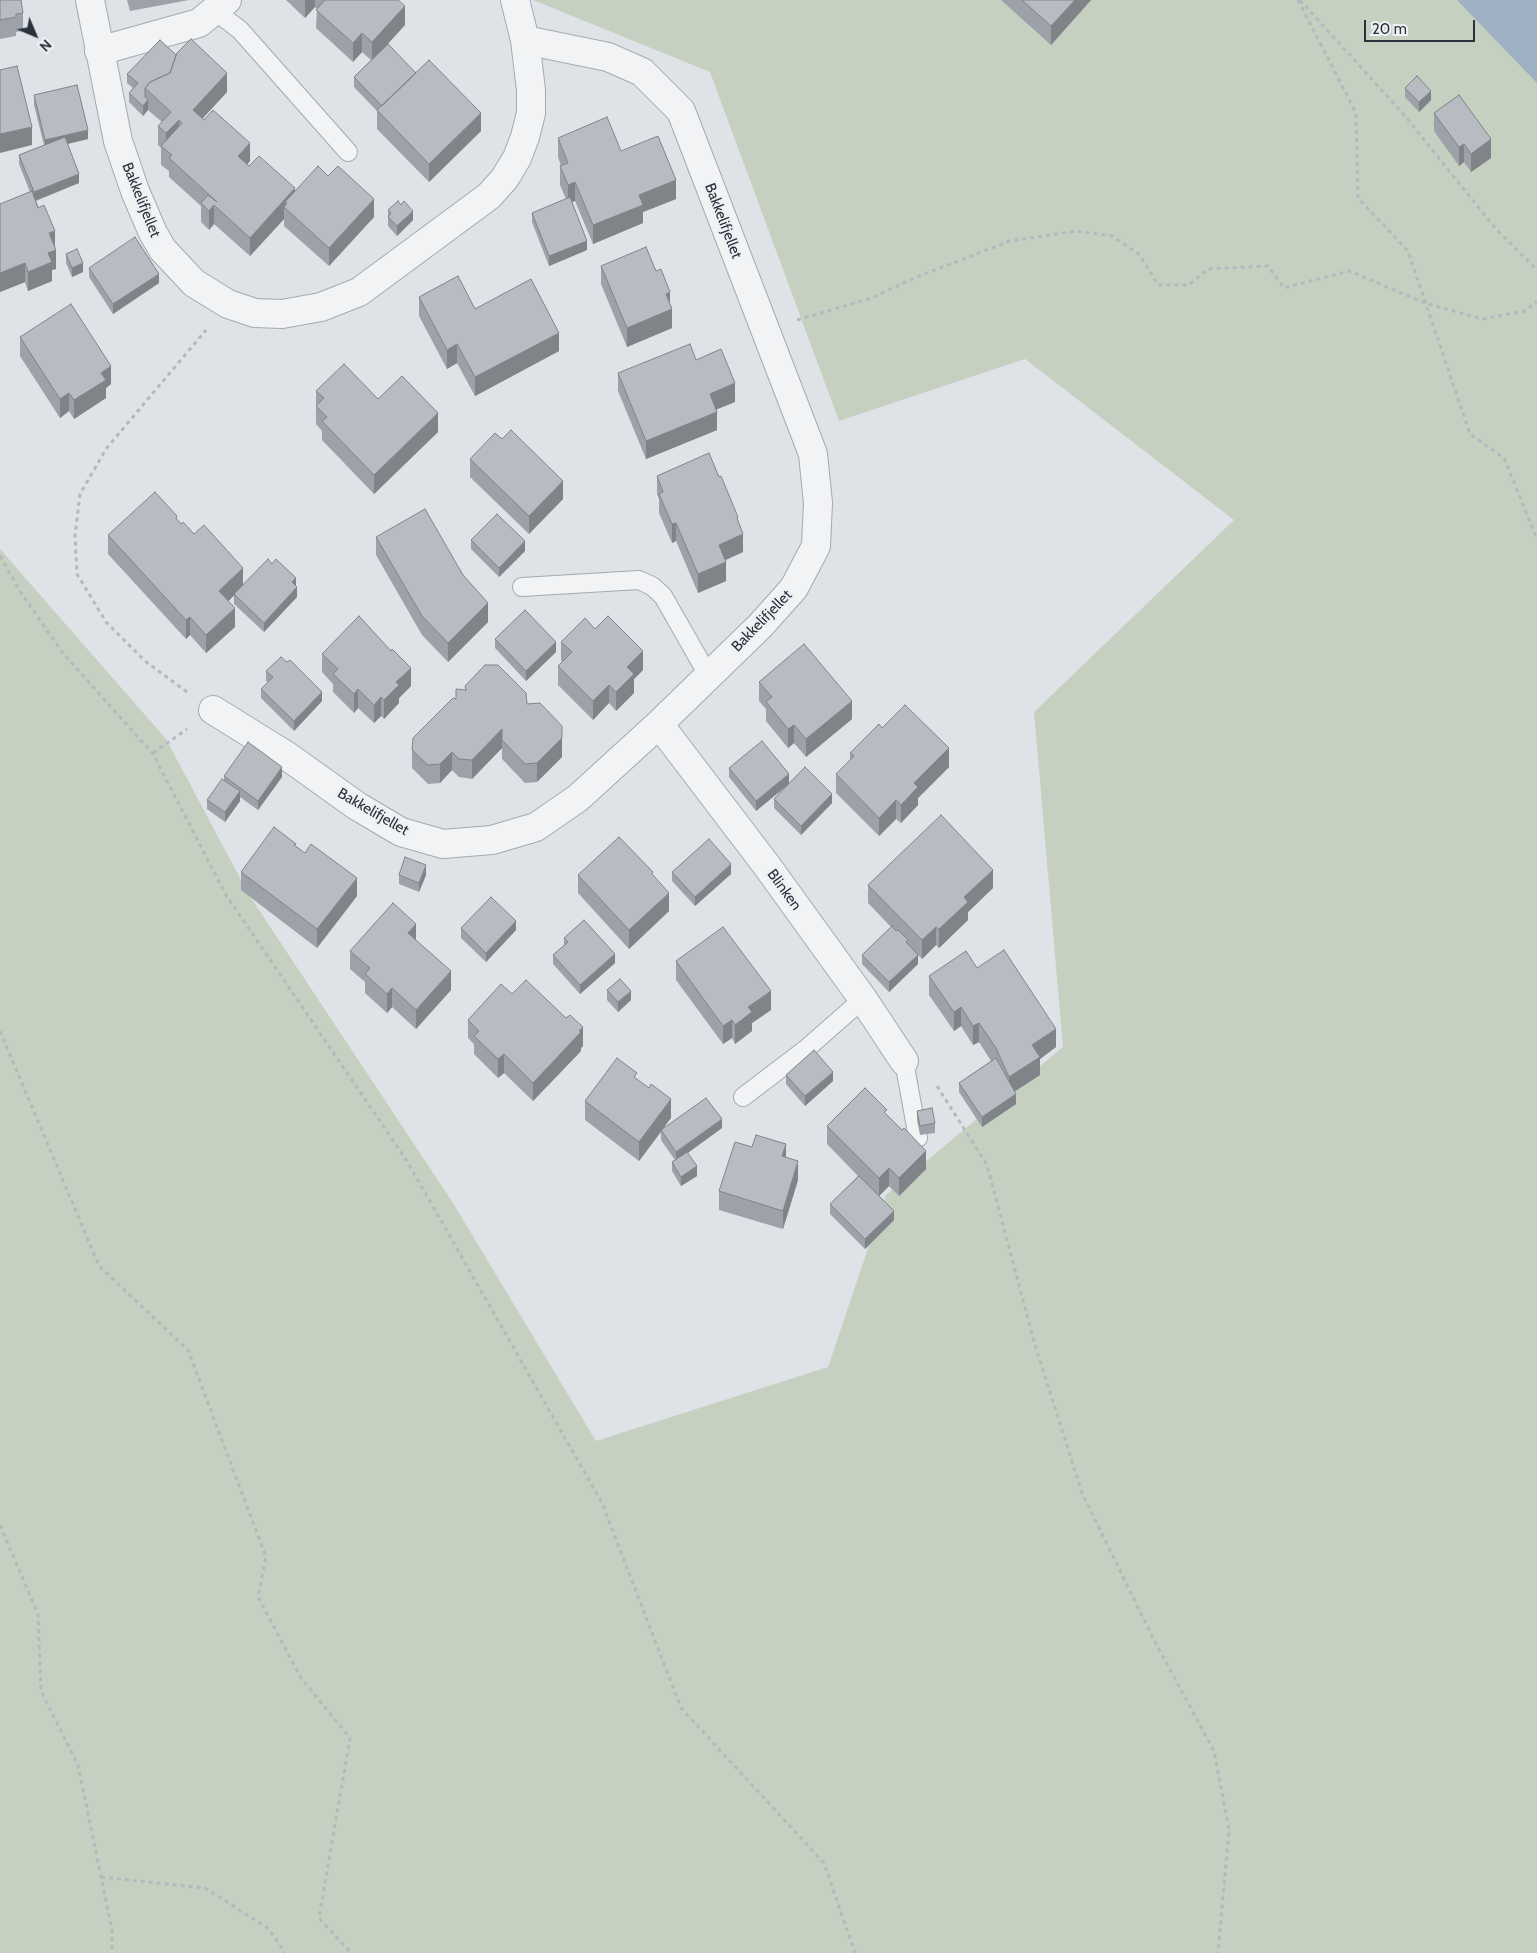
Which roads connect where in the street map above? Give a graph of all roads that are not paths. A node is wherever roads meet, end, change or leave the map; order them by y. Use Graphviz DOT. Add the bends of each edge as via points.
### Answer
graph roads {
  1 [pos="90,0"];
  2 [pos="514,0"];
  3 [pos="221,6"];
  4 [pos="525,40"];
  5 [pos="99,50"];
  6 [pos="348,152"];
  7 [pos="522,587"];
  8 [pos="708,675"];
  9 [pos="212,710"];
  10 [pos="659,724"];
  11 [pos="863,999"];
  12 [pos="904,1061"];
  13 [pos="743,1097"];
  14 [pos="918,1138"];
  1 -- 5 [label="street, Bakkelifjellet"];
  2 -- 4 [label="street, Bakkelifjellet"];
  3 -- 5 [label="street" via="199,22"];
  3 -- 6 [label="lane"];
  4 -- 5 [label="street, Bakkelifjellet" via="531,113 517,158 505,178 489,196 359,292 321,307 282,314 255,314 228,304 194,283 163,250 153,234 118,141"];
  4 -- 8 [label="street, Bakkelifjellet" via="608,57 642,72 681,112 813,454 818,503 816,546 794,588 760,626"];
  7 -- 8 [label="lane" via="639,580 652,586 663,596"];
  8 -- 10 [label="street, Bakkelifjellet"];
  9 -- 10 [label="street, Bakkelifjellet" via="401,832 443,844 492,840 536,828 578,798"];
  10 -- 11 [label="street, Blinken"];
  11 -- 12 [label="street, Blinken"];
  11 -- 13 [label="lane" via="806,1049"];
  12 -- 14 [label="lane"];
}
